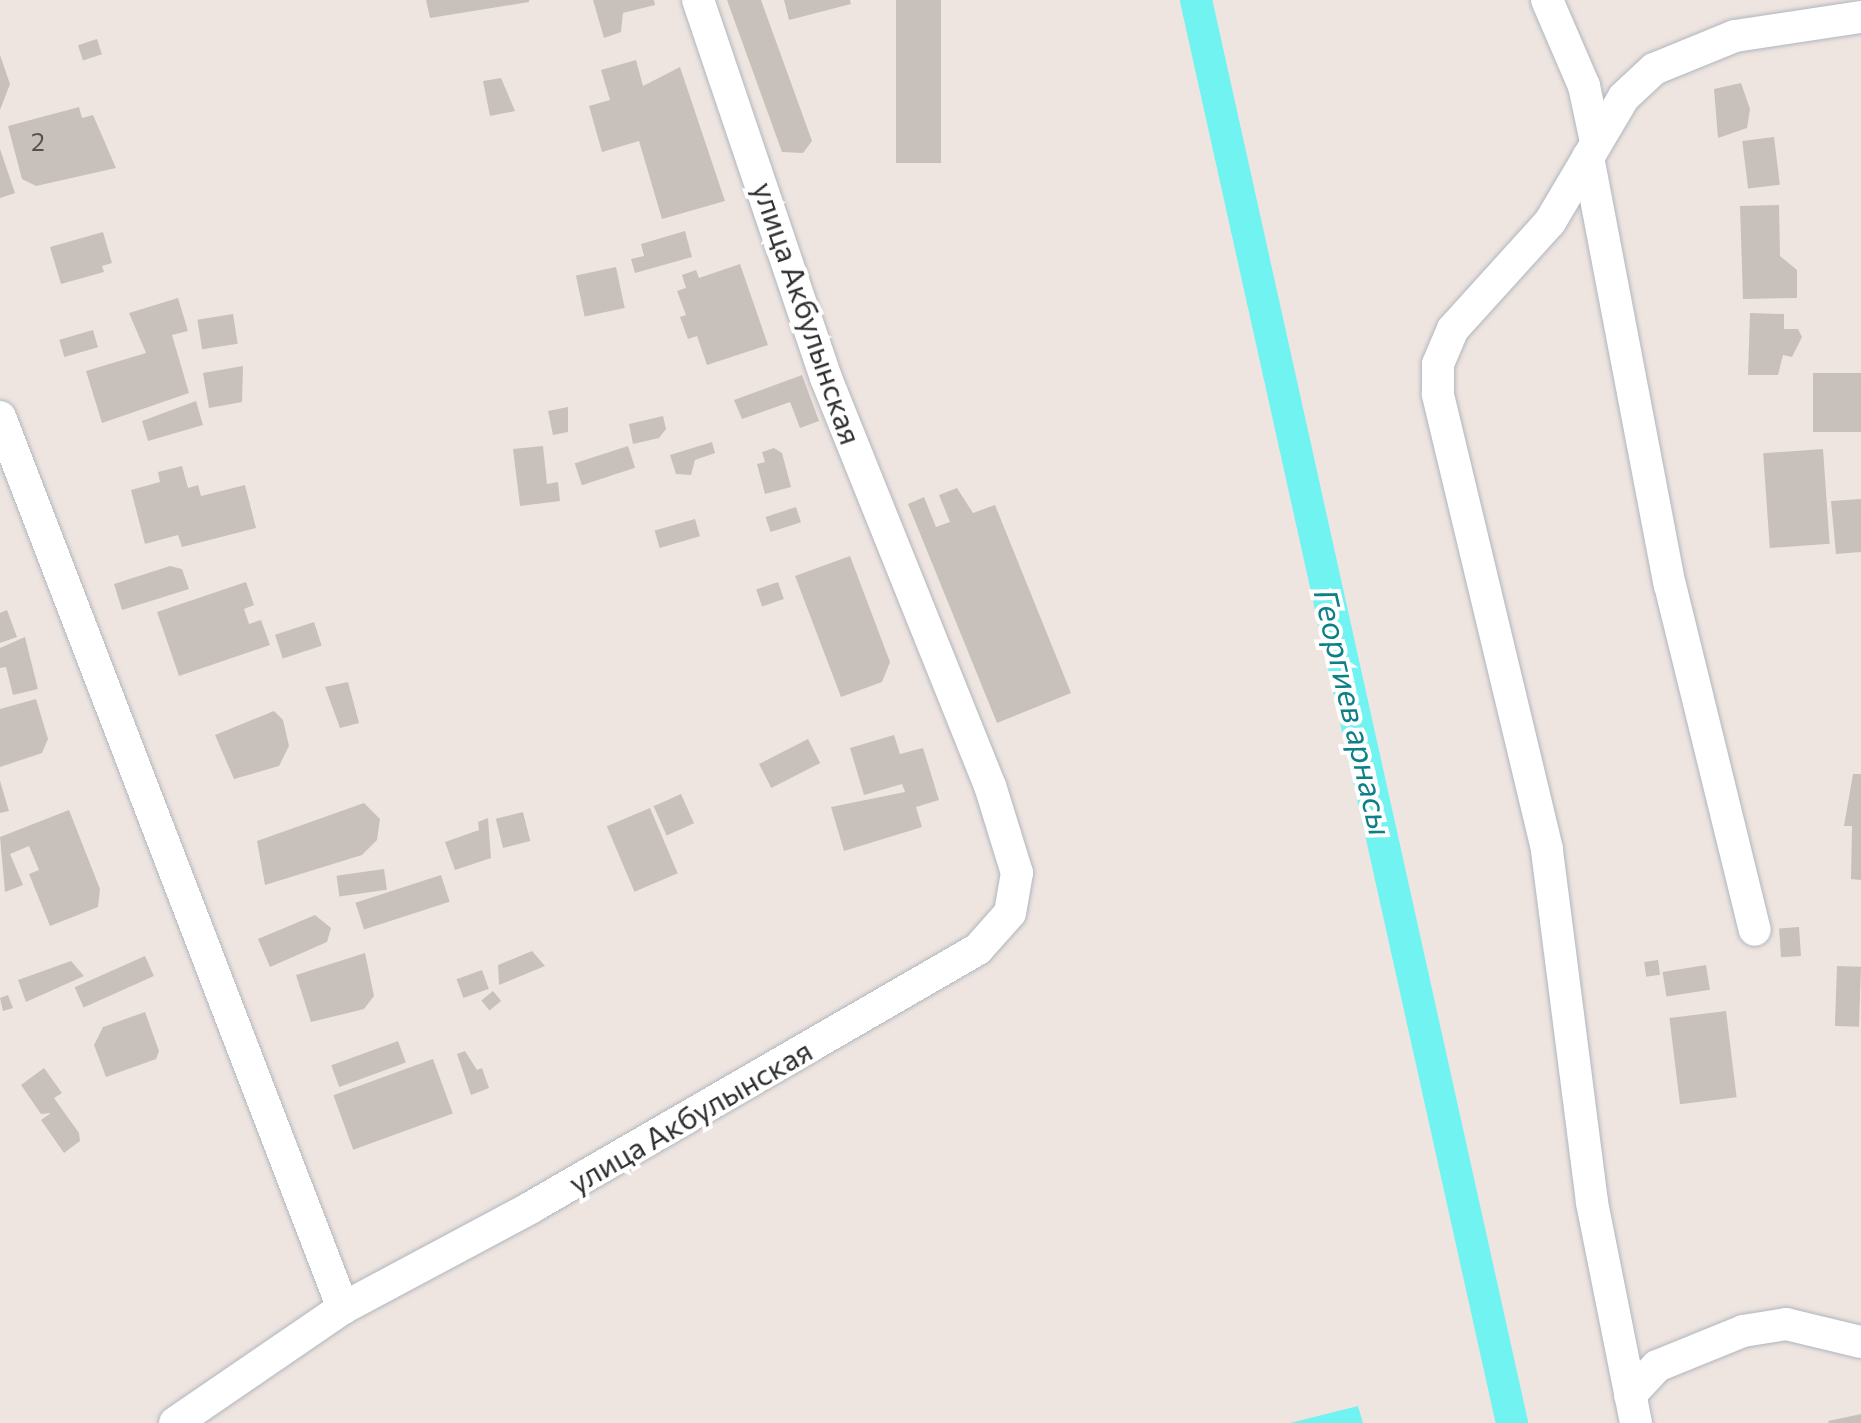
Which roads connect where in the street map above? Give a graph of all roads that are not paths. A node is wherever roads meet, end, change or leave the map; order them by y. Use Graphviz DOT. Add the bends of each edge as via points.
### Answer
graph roads {
  1 [pos="698,0"];
  2 [pos="1548,0"];
  3 [pos="1861,17"];
  4 [pos="1592,149"];
  5 [pos="0,416"];
  6 [pos="1755,930"];
  7 [pos="343,1308"];
  8 [pos="1861,1342"];
  9 [pos="1633,1409"];
  10 [pos="174,1423"];
  1 -- 7 [label="street, улица Акбулынская" via="826,378 990,786 1017,873 1010,913 978,950"];
  2 -- 4 [label="street" via="1584,86"];
  3 -- 4 [label="street" via="1689,50 1654,68 1624,96"];
  4 -- 6 [label="street" via="1670,586"];
  4 -- 9 [label="street" via="1550,222 1453,329 1436,383 1547,849 1592,1202"];
  5 -- 7 [label="street"];
  7 -- 10 [label="street, улица Акбулынская"];
  8 -- 9 [label="street" via="1786,1324 1743,1331 1657,1366"];
}
